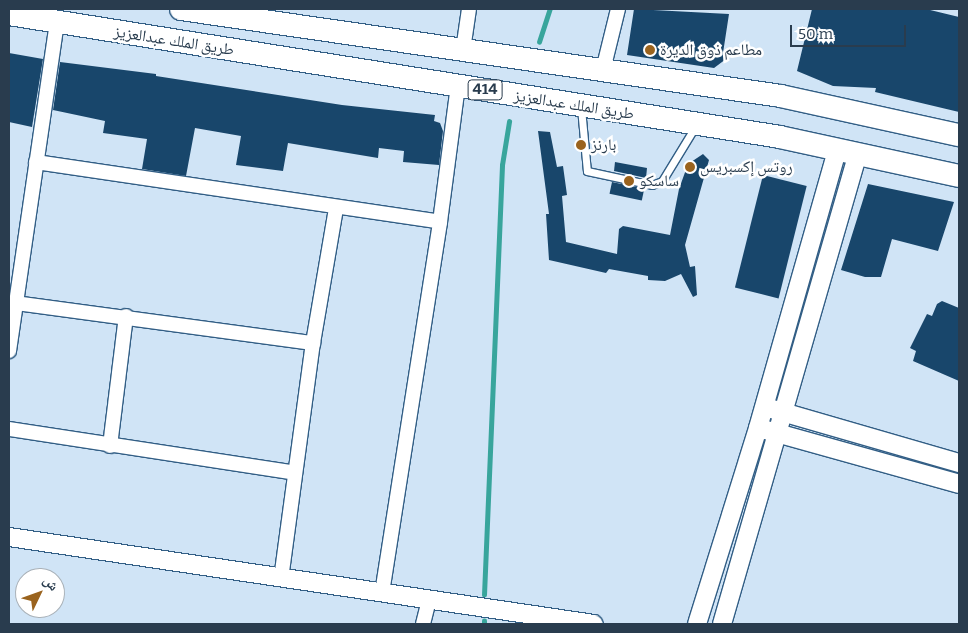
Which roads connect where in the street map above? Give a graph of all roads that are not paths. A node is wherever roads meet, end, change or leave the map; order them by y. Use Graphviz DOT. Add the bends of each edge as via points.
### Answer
graph roads {
  1 [pos="181,9"];
  2 [pos="469,9"];
  3 [pos="618,9"];
  4 [pos="9,14"];
  5 [pos="56,22"];
  6 [pos="463,50"];
  7 [pos="603,70"];
  8 [pos="458,86"];
  9 [pos="580,106"];
  10 [pos="696,124"];
  11 [pos="959,135"];
  12 [pos="847,152"];
  13 [pos="36,162"];
  14 [pos="959,176"];
  15 [pos="336,208"];
  16 [pos="440,222"];
  17 [pos="16,303"];
  18 [pos="126,316"];
  19 [pos="313,343"];
  20 [pos="9,351"];
  21 [pos="764,407"];
  22 [pos="783,412"];
  23 [pos="758,428"];
  24 [pos="9,429"];
  25 [pos="777,433"];
  26 [pos="110,446"];
  27 [pos="959,463"];
  28 [pos="295,473"];
  29 [pos="959,484"];
  30 [pos="9,537"];
  31 [pos="281,579"];
  32 [pos="382,593"];
  33 [pos="429,600"];
  34 [pos="423,624"];
  35 [pos="594,624"];
  36 [pos="697,624"];
  37 [pos="722,624"];
  1 -- 6 [label="highway, طريق الملك عبدالعزيز / 414"];
  2 -- 6 [label="street"];
  3 -- 7 [label="street"];
  4 -- 5 [label="highway, طريق الملك عبدالعزيز / 414"];
  5 -- 8 [label="highway, طريق الملك عبدالعزيز / 414"];
  5 -- 13 [label="street"];
  6 -- 7 [label="highway, طريق الملك عبدالعزيز / 414"];
  7 -- 11 [label="highway, طريق الملك عبدالعزيز / 414" via="781,96"];
  8 -- 9 [label="highway, طريق الملك عبدالعزيز / 414"];
  8 -- 16 [label="street"];
  9 -- 10 [label="highway, طريق الملك عبدالعزيز / 414"];
  9 -- 10 [label="lane" via="587,171 652,186 662,181"];
  10 -- 12 [label="highway, طريق الملك عبدالعزيز / 414"];
  12 -- 14 [label="highway, طريق الملك عبدالعزيز / 414"];
  12 -- 21 [label="street"];
  12 -- 22 [label="street"];
  13 -- 15 [label="street"];
  13 -- 17 [label="street"];
  15 -- 16 [label="street"];
  15 -- 19 [label="street"];
  16 -- 32 [label="street"];
  17 -- 18 [label="street"];
  17 -- 20 [label="street"];
  18 -- 19 [label="street"];
  18 -- 26 [label="street"];
  19 -- 28 [label="street"];
  21 -- 22 [label="street"];
  21 -- 23 [label="street"];
  22 -- 25 [label="street"];
  22 -- 27 [label="street"];
  23 -- 25 [label="street"];
  23 -- 36 [label="street"];
  24 -- 26 [label="street"];
  25 -- 29 [label="street"];
  25 -- 37 [label="street"];
  26 -- 28 [label="street"];
  28 -- 31 [label="street"];
  30 -- 31 [label="street"];
  31 -- 32 [label="street"];
  32 -- 33 [label="street"];
  33 -- 34 [label="street"];
  33 -- 35 [label="street"];
}
